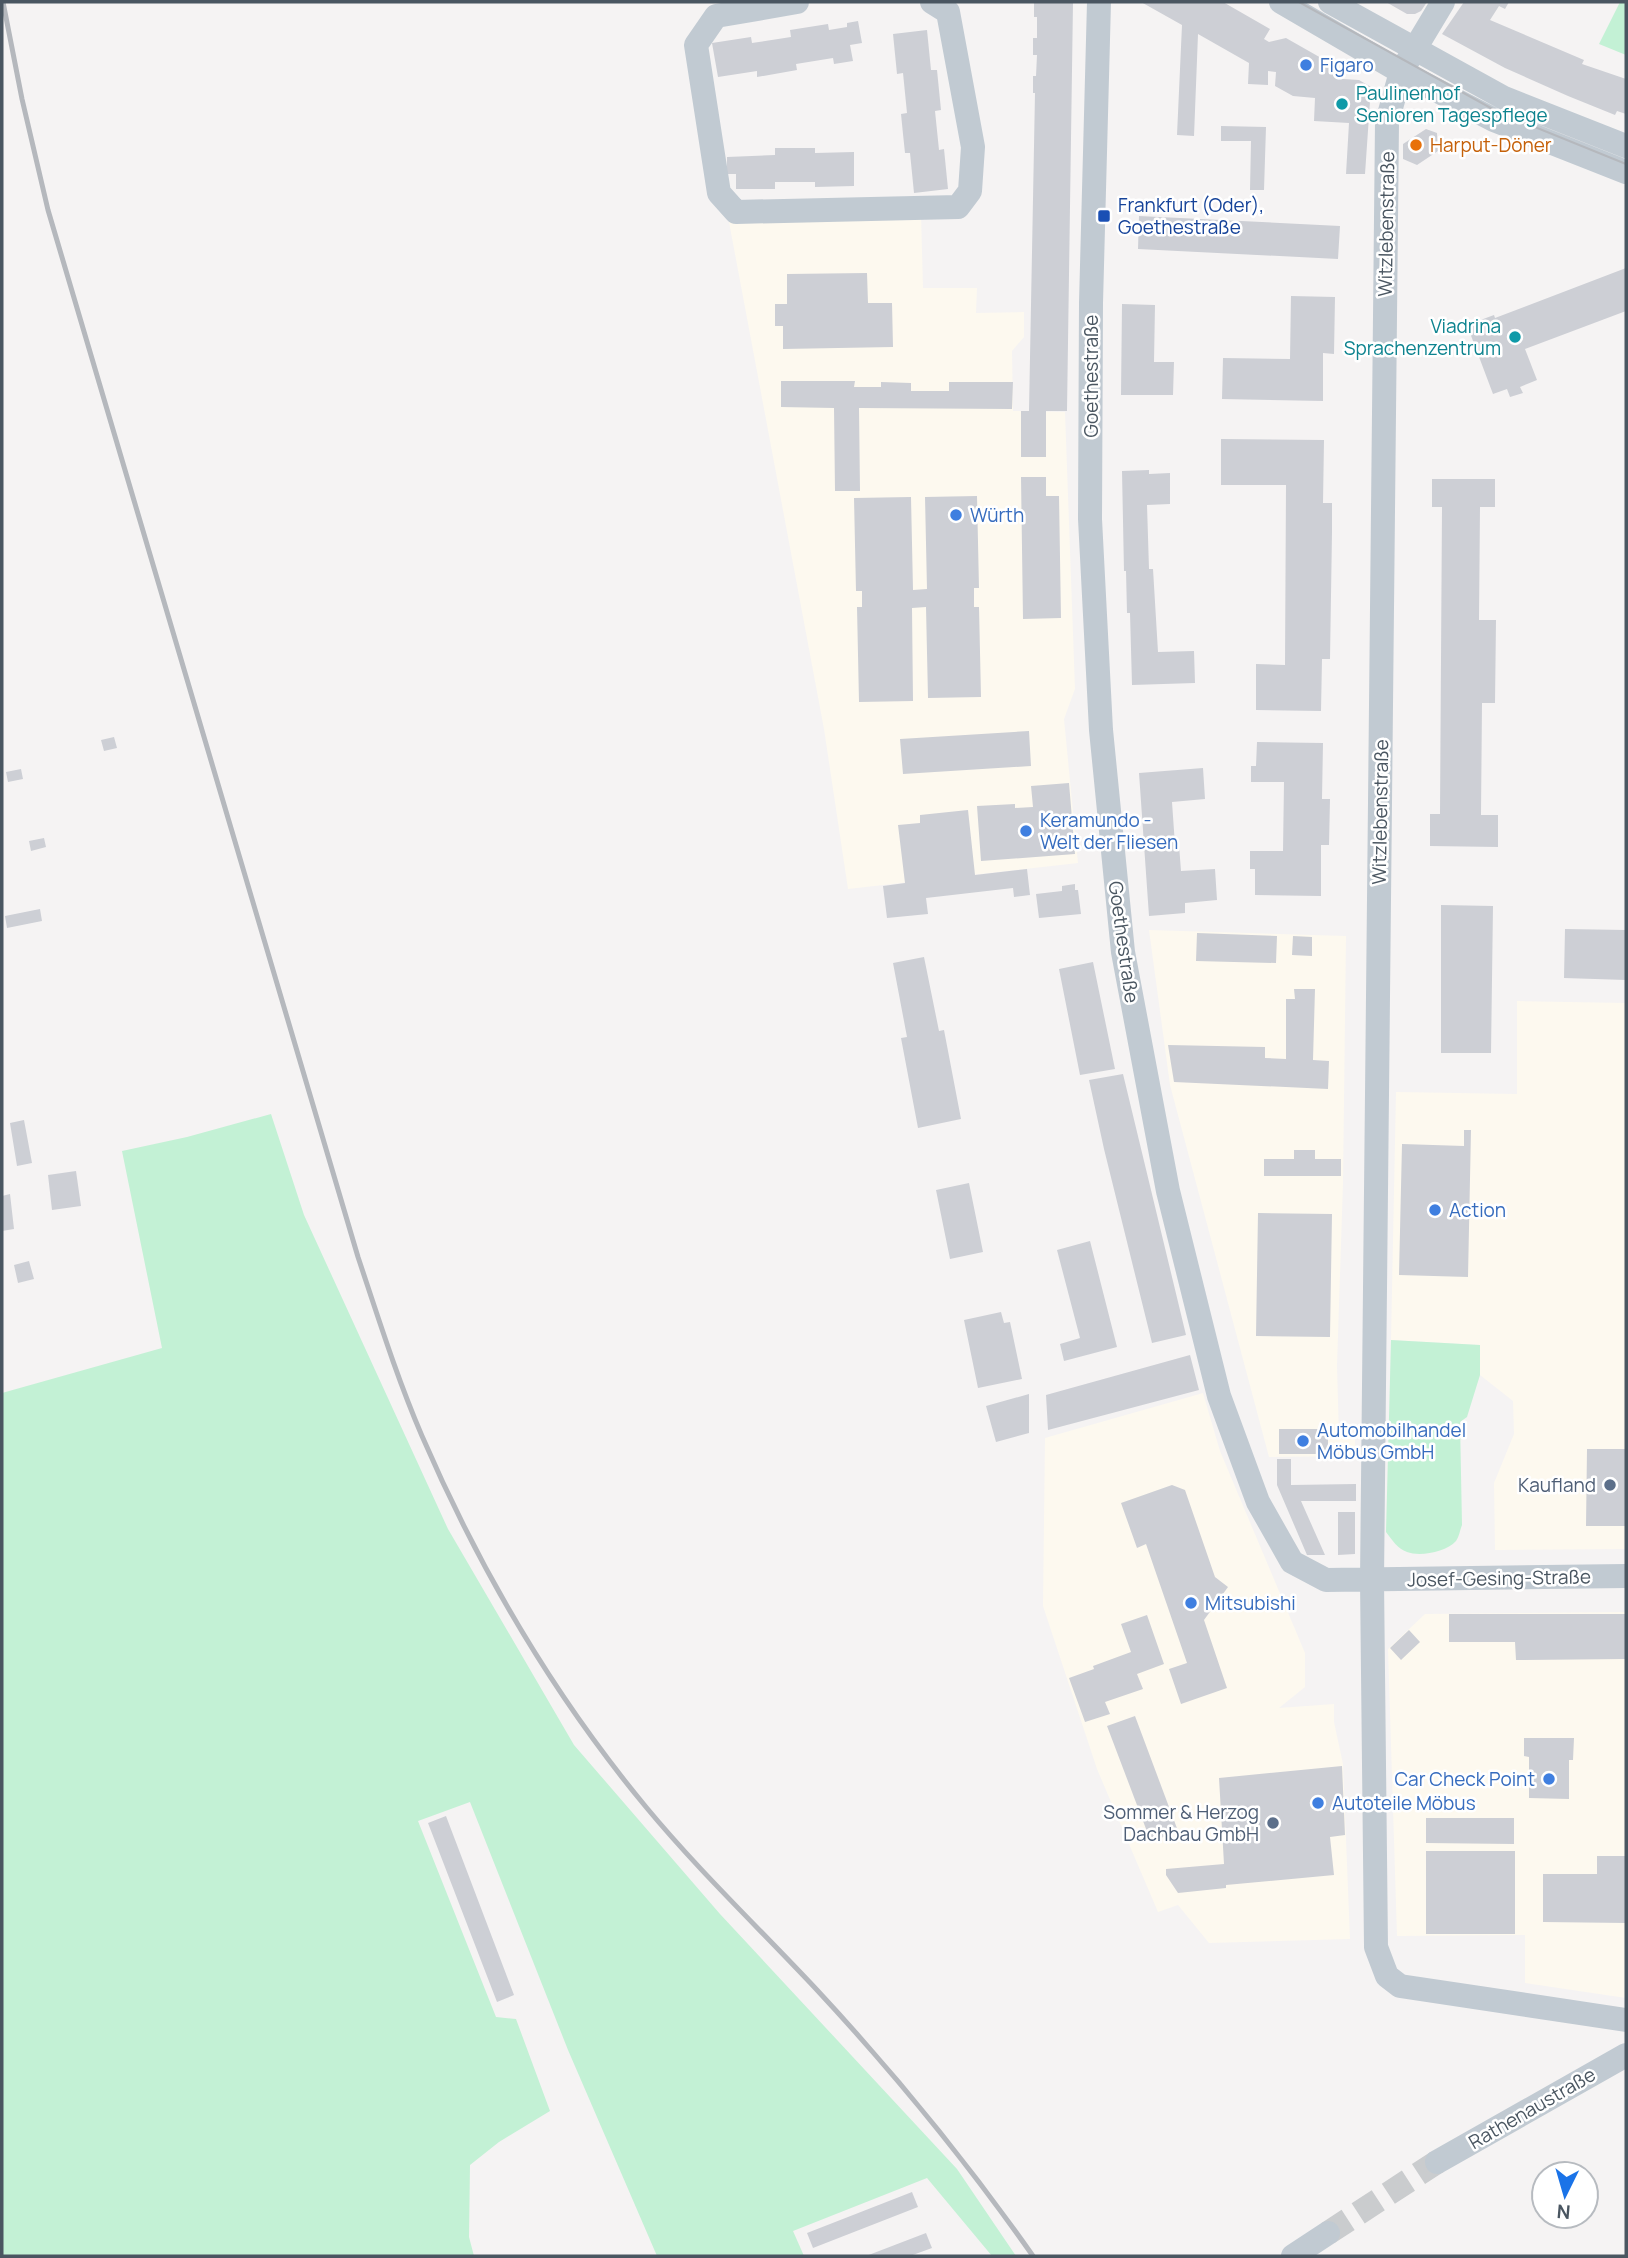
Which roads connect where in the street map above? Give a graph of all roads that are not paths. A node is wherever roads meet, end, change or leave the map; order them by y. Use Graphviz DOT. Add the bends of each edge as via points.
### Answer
graph roads {
  1 [pos="797,2"];
  2 [pos="932,2"];
  3 [pos="1099,2"];
  4 [pos="1281,2"];
  5 [pos="1330,2"];
  6 [pos="1443,2"];
  7 [pos="1415,50"];
  8 [pos="1401,72"];
  9 [pos="1626,146"];
  10 [pos="1626,172"];
  11 [pos="1626,1576"];
  12 [pos="1373,1580"];
  13 [pos="1626,2020"];
  14 [pos="1626,2054"];
  15 [pos="1437,2161"];
  16 [pos="1328,2233"];
  17 [pos="1293,2256"];
  1 -- 2 [label="street" via="716,16 696,45 719,193 736,212 958,207 970,191 973,147 948,12"];
  3 -- 12 [label="street, Goethestraße" via="1090,519 1100,720 1123,952 1168,1191 1219,1396 1258,1502 1292,1562 1326,1580"];
  4 -- 8 [label="street"];
  5 -- 7 [label="street"];
  6 -- 7 [label="street, Witzlebenstraße"];
  7 -- 8 [label="street, Witzlebenstraße"];
  7 -- 9 [label="street" via="1504,98"];
  8 -- 10 [label="street" via="1494,120"];
  8 -- 12 [label="street, Witzlebenstraße" via="1387,122"];
  11 -- 12 [label="street, Josef-Gesing-Straße"];
  12 -- 13 [label="street, Witzlebenstraße" via="1376,1947 1387,1976 1400,1986"];
  14 -- 15 [label="street, Rathenaustraße"];
  16 -- 17 [label="street"];
}
